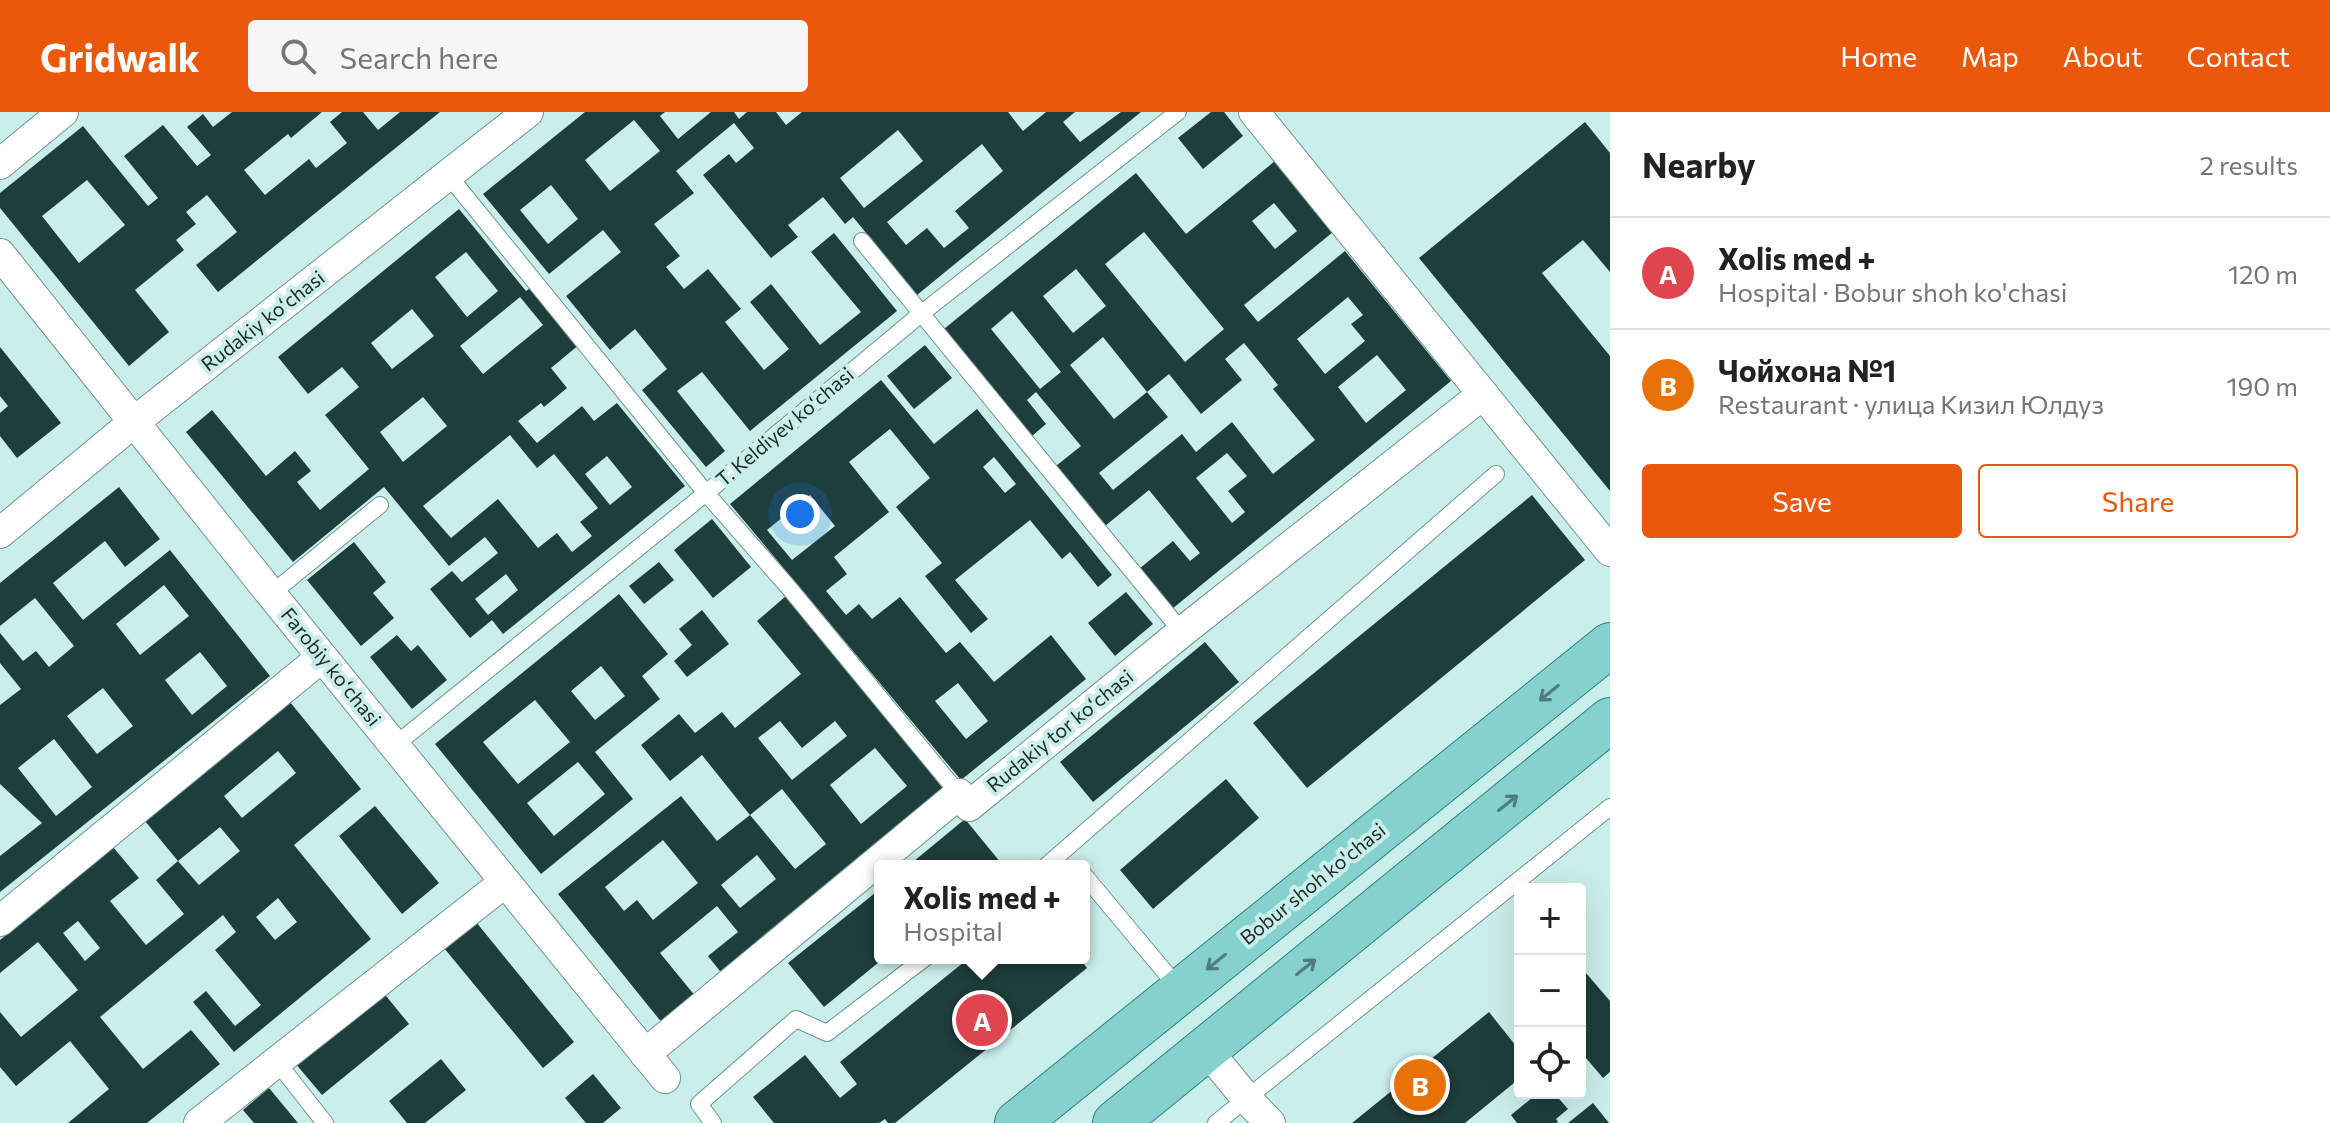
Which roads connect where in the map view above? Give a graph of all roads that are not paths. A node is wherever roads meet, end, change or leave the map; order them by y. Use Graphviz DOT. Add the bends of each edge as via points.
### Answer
graph roads {
  1 [pos="63,112"];
  2 [pos="528,112"];
  3 [pos="1178,112"];
  4 [pos="1254,112"];
  5 [pos="0,164"];
  6 [pos="449,176"];
  7 [pos="862,241"];
  8 [pos="0,254"];
  9 [pos="922,313"];
  10 [pos="1483,394"];
  11 [pos="134,422"];
  12 [pos="1496,474"];
  13 [pos="706,493"];
  14 [pos="380,505"];
  15 [pos="0,533"];
  16 [pos="1610,551"];
  17 [pos="271,594"];
  18 [pos="1182,632"];
  19 [pos="1610,645"];
  20 [pos="322,657"];
  21 [pos="1610,720"];
  22 [pos="394,746"];
  23 [pos="959,794"];
  24 [pos="1610,807"];
  25 [pos="1065,851"];
  26 [pos="879,860"];
  27 [pos="1054,860"];
  28 [pos="1072,860"];
  29 [pos="874,864"];
  30 [pos="505,882"];
  31 [pos="1090,882"];
  32 [pos="0,921"];
  33 [pos="917,964"];
  34 [pos="1180,991"];
  35 [pos="1206,1049"];
  36 [pos="645,1054"];
  37 [pos="277,1062"];
  38 [pos="665,1078"];
  39 [pos="1247,1099"];
  40 [pos="199,1123"];
  41 [pos="325,1123"];
  42 [pos="713,1123"];
  43 [pos="1017,1123"];
  44 [pos="1115,1123"];
  45 [pos="1216,1123"];
  46 [pos="1270,1123"];
  1 -- 5 [label="street"];
  2 -- 6 [label="street, Rudakiy koʻchasi"];
  3 -- 9 [label="lane, T. Keldiyev koʻchasi"];
  4 -- 10 [label="street"];
  6 -- 11 [label="street, Rudakiy koʻchasi"];
  6 -- 13 [label="lane"];
  7 -- 9 [label="lane"];
  8 -- 11 [label="street, Farobiy koʻchasi"];
  9 -- 13 [label="lane, T. Keldiyev koʻchasi"];
  9 -- 18 [label="lane"];
  10 -- 16 [label="street"];
  10 -- 18 [label="street, Rudakiy tor koʻchasi"];
  11 -- 15 [label="street, Rudakiy koʻchasi"];
  11 -- 17 [label="street, Farobiy koʻchasi"];
  12 -- 25 [label="lane"];
  13 -- 22 [label="lane, T. Keldiyev koʻchasi"];
  13 -- 23 [label="lane"];
  14 -- 17 [label="lane"];
  17 -- 20 [label="street, Farobiy koʻchasi"];
  18 -- 23 [label="street, Rudakiy tor koʻchasi" via="969,806"];
  19 -- 34 [label="main road, Bobur shoh ko'chasi, one-way"];
  20 -- 22 [label="street, Farobiy koʻchasi"];
  20 -- 32 [label="street"];
  35 -- 21 [label="main road, one-way"];
  22 -- 30 [label="street, Farobiy koʻchasi"];
  23 -- 26 [label="street, Rudakiy tor koʻchasi"];
  24 -- 39 [label="lane"];
  25 -- 27 [label="lane"];
  25 -- 28 [label="lane"];
  29 -- 36 [label="street, Rudakiy tor koʻchasi"];
  30 -- 36 [label="street, Farobiy koʻchasi"];
  30 -- 37 [label="street"];
  31 -- 34 [label="lane"];
  33 -- 42 [label="lane" via="827,1033 796,1019 699,1104"];
  34 -- 43 [label="main road, Bobur shoh ko'chasi"];
  35 -- 39 [label="street"];
  35 -- 44 [label="main road"];
  36 -- 38 [label="street, Farobiy koʻchasi"];
  37 -- 40 [label="street"];
  37 -- 41 [label="lane"];
  39 -- 45 [label="lane"];
  39 -- 46 [label="street"];
}
